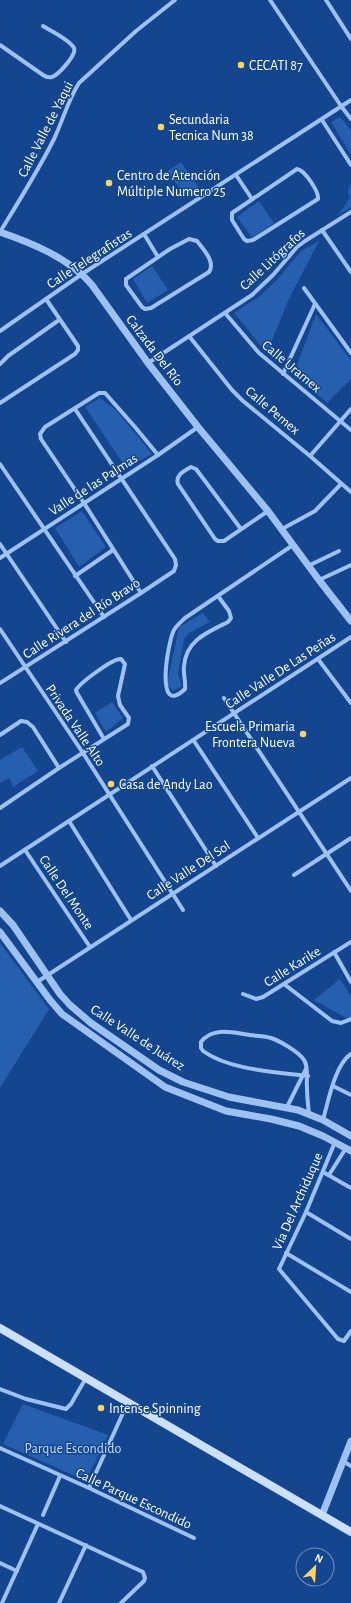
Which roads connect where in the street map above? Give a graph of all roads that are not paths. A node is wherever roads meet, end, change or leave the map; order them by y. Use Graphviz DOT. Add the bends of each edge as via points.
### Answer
graph roads {
  1 [pos="175,0"];
  2 [pos="270,0"];
  3 [pos="326,0"];
  4 [pos="43,26"];
  5 [pos="351,39"];
  6 [pos="0,45"];
  7 [pos="351,100"];
  8 [pos="340,106"];
  9 [pos="351,119"];
  10 [pos="322,120"];
  11 [pos="351,165"];
  12 [pos="236,175"];
  13 [pos="252,199"];
  14 [pos="351,212"];
  15 [pos="322,230"];
  16 [pos="0,232"];
  17 [pos="144,234"];
  18 [pos="158,257"];
  19 [pos="351,272"];
  20 [pos="82,274"];
  21 [pos="304,288"];
  22 [pos="46,299"];
  23 [pos="315,304"];
  24 [pos="225,313"];
  25 [pos="59,320"];
  26 [pos="0,331"];
  27 [pos="189,336"];
  28 [pos="351,353"];
  29 [pos="148,362"];
  30 [pos="0,364"];
  31 [pos="283,374"];
  32 [pos="0,403"];
  33 [pos="351,408"];
  34 [pos="75,409"];
  35 [pos="340,420"];
  36 [pos="198,427"];
  37 [pos="351,430"];
  38 [pos="158,455"];
  39 [pos="310,456"];
  40 [pos="1,465"];
  41 [pos="122,478"];
  42 [pos="341,484"];
  43 [pos="351,492"];
  44 [pos="84,503"];
  45 [pos="268,511"];
  46 [pos="44,529"];
  47 [pos="241,529"];
  48 [pos="282,529"];
  49 [pos="0,544"];
  50 [pos="293,545"];
  51 [pos="113,550"];
  52 [pos="339,550"];
  53 [pos="6,554"];
  54 [pos="0,558"];
  55 [pos="351,565"];
  56 [pos="308,566"];
  57 [pos="75,576"];
  58 [pos="319,580"];
  59 [pos="141,593"];
  60 [pos="218,596"];
  61 [pos="104,617"];
  62 [pos="351,621"];
  63 [pos="0,629"];
  64 [pos="351,637"];
  65 [pos="66,642"];
  66 [pos="318,659"];
  67 [pos="25,667"];
  68 [pos="0,683"];
  69 [pos="224,698"];
  70 [pos="351,703"];
  71 [pos="235,714"];
  72 [pos="0,735"];
  73 [pos="104,739"];
  74 [pos="194,740"];
  75 [pos="83,754"];
  76 [pos="152,766"];
  77 [pos="59,768"];
  78 [pos="351,778"];
  79 [pos="109,794"];
  80 [pos="0,808"];
  81 [pos="299,811"];
  82 [pos="68,821"];
  83 [pos="258,838"];
  84 [pos="351,838"];
  85 [pos="25,850"];
  86 [pos="327,854"];
  87 [pos="0,866"];
  88 [pos="216,866"];
  89 [pos="294,875"];
  90 [pos="351,891"];
  91 [pos="172,893"];
  92 [pos="183,910"];
  93 [pos="0,911"];
  94 [pos="131,920"];
  95 [pos="0,932"];
  96 [pos="351,942"];
  97 [pos="90,947"];
  98 [pos="334,952"];
  99 [pos="48,975"];
  100 [pos="37,982"];
  101 [pos="351,982"];
  102 [pos="284,984"];
  103 [pos="243,994"];
  104 [pos="70,1006"];
  105 [pos="62,1014"];
  106 [pos="351,1019"];
  107 [pos="351,1054"];
  108 [pos="306,1069"];
  109 [pos="302,1075"];
  110 [pos="308,1076"];
  111 [pos="333,1086"];
  112 [pos="351,1095"];
  113 [pos="229,1098"];
  114 [pos="287,1107"];
  115 [pos="226,1111"];
  116 [pos="309,1114"];
  117 [pos="323,1120"];
  118 [pos="351,1136"];
  119 [pos="336,1142"];
  120 [pos="348,1150"];
  121 [pos="323,1172"];
  122 [pos="329,1175"];
  123 [pos="351,1188"];
  124 [pos="306,1212"];
  125 [pos="351,1239"];
  126 [pos="286,1254"];
  127 [pos="351,1292"];
  128 [pos="0,1328"];
  129 [pos="351,1331"];
  130 [pos="86,1378"];
  131 [pos="0,1389"];
  132 [pos="128,1402"];
  133 [pos="351,1441"];
  134 [pos="0,1448"];
  135 [pos="342,1461"];
  136 [pos="351,1466"];
  137 [pos="60,1476"];
  138 [pos="88,1488"];
  139 [pos="0,1506"];
  140 [pos="43,1514"];
  141 [pos="322,1515"];
  142 [pos="38,1524"];
  143 [pos="351,1532"];
  144 [pos="194,1538"];
  145 [pos="86,1545"];
  146 [pos="0,1563"];
  147 [pos="17,1571"];
  148 [pos="2,1603"];
  149 [pos="59,1603"];
  150 [pos="121,1603"];
  1 -- 16 [label="street, Calle Valle de Yaqui" via="136,30 80,83 44,158"];
  2 -- 8 [label="street"];
  3 -- 5 [label="street"];
  4 -- 6 [label="street" via="68,42 74,49 70,59 54,76 43,75"];
  7 -- 8 [label="street, Calle Telegrafistas"];
  8 -- 9 [label="street"];
  8 -- 10 [label="street, Calle Telegrafistas"];
  10 -- 11 [label="street"];
  10 -- 12 [label="street, Calle Telegrafistas"];
  12 -- 13 [label="street"];
  12 -- 17 [label="street, Calle Telegrafistas"];
  13 -- 13 [label="street" via="232,216 238,230 247,241 283,222 319,197 303,172 297,169"];
  14 -- 15 [label="street, Calle Litógrafos"];
  15 -- 19 [label="street"];
  15 -- 24 [label="street, Calle Litógrafos" via="297,247 252,295"];
  16 -- 20 [label="street, Calzada Del Río" via="42,250"];
  17 -- 18 [label="street, Calle Telegrafistas"];
  17 -- 20 [label="street, Calle Telegrafistas"];
  18 -- 18 [label="street" via="184,241 193,239 197,241 212,265 209,272 151,308 145,309 126,285 126,279"];
  20 -- 22 [label="street, Calle Telegrafistas"];
  20 -- 29 [label="street, Calzada Del Río"];
  21 -- 23 [label="street"];
  22 -- 25 [label="street, Calle Telegrafistas"];
  22 -- 26 [label="street, Calle Telegrafistas"];
  23 -- 28 [label="street"];
  23 -- 31 [label="street"];
  24 -- 27 [label="street, Calle Litógrafos"];
  24 -- 31 [label="street, Calle Uramex" via="248,343"];
  25 -- 30 [label="street"];
  25 -- 32 [label="street, Calle Telegrafistas" via="78,346 77,352"];
  27 -- 29 [label="street, Calle Litógrafos"];
  27 -- 39 [label="street, Calle Pemex" via="243,401"];
  29 -- 36 [label="street, Calzada Del Río"];
  31 -- 35 [label="street, Calle Uramex"];
  33 -- 35 [label="street"];
  34 -- 38 [label="street" via="99,393 108,394"];
  34 -- 41 [label="street"];
  34 -- 44 [label="street" via="45,427 40,434"];
  35 -- 37 [label="street, Calle Uramex"];
  35 -- 39 [label="street"];
  36 -- 38 [label="street, Valle de las Palmas"];
  36 -- 45 [label="street, Calzada Del Río"];
  38 -- 41 [label="street, Valle de las Palmas"];
  39 -- 42 [label="street, Calle Pemex"];
  40 -- 46 [label="street"];
  41 -- 44 [label="street, Valle de las Palmas"];
  41 -- 59 [label="street, Calle Rivera del Río Bravo" via="175,559 176,565 174,571"];
  42 -- 43 [label="street, Calle Pemex"];
  42 -- 48 [label="street" via="314,511"];
  44 -- 46 [label="street, Valle de las Palmas"];
  44 -- 51 [label="street"];
  45 -- 47 [label="street"];
  45 -- 48 [label="street, Calzada Del Río"];
  46 -- 53 [label="street, Valle de las Palmas"];
  46 -- 57 [label="street"];
  47 -- 47 [label="street" via="224,541 215,539 178,484 179,475 191,467 196,470"];
  48 -- 50 [label="street, Calzada Del Río"];
  49 -- 53 [label="street"];
  50 -- 56 [label="street, Calzada Del Río"];
  50 -- 60 [label="street"];
  51 -- 57 [label="street"];
  51 -- 59 [label="street"];
  52 -- 56 [label="street"];
  53 -- 54 [label="street, Valle de las Palmas"];
  53 -- 65 [label="street"];
  55 -- 58 [label="street"];
  56 -- 58 [label="street, Calzada Del Río"];
  57 -- 61 [label="street"];
  58 -- 62 [label="street, Calzada Del Río"];
  59 -- 61 [label="street, Calle Rivera del Río Bravo"];
  60 -- 60 [label="street" via="185,618 174,631 165,677 166,688 171,695 185,689 184,665 186,654 193,642 232,618"];
  61 -- 65 [label="street, Calle Rivera del Río Bravo"];
  63 -- 67 [label="street, Privada Valle Alto"];
  64 -- 66 [label="street, Calle Valle De Las Peñas"];
  65 -- 67 [label="street, Calle Rivera del Río Bravo"];
  66 -- 70 [label="street"];
  66 -- 71 [label="street, Calle Valle De Las Peñas"];
  67 -- 68 [label="street, Calle Rivera del Río Bravo"];
  67 -- 75 [label="street, Privada Valle Alto"];
  69 -- 71 [label="street"];
  71 -- 74 [label="street, Calle Valle De Las Peñas"];
  71 -- 81 [label="street"];
  72 -- 77 [label="street" via="21,721 27,722 33,727"];
  73 -- 73 [label="street" via="76,690 118,658 124,660 118,701 129,718 128,724"];
  73 -- 75 [label="street"];
  74 -- 76 [label="street, Calle Valle De Las Peñas"];
  74 -- 83 [label="street"];
  75 -- 77 [label="street"];
  75 -- 79 [label="street, Privada Valle Alto"];
  76 -- 79 [label="street, Calle Valle De Las Peñas"];
  76 -- 88 [label="street"];
  77 -- 80 [label="street"];
  78 -- 81 [label="street, Calle Valle Del Sol"];
  79 -- 82 [label="street, Calle Valle De Las Peñas"];
  79 -- 91 [label="street, Privada Valle Alto"];
  81 -- 83 [label="street, Calle Valle Del Sol"];
  81 -- 86 [label="street"];
  82 -- 85 [label="street, Calle Valle De Las Peñas"];
  82 -- 94 [label="street"];
  83 -- 88 [label="street, Calle Valle Del Sol"];
  84 -- 86 [label="street"];
  85 -- 87 [label="street, Calle Valle De Las Peñas"];
  85 -- 97 [label="street, Calle Del Monte"];
  86 -- 89 [label="street"];
  86 -- 90 [label="street"];
  88 -- 91 [label="street, Calle Valle Del Sol"];
  91 -- 92 [label="street, Privada Valle Alto"];
  91 -- 94 [label="street, Calle Valle Del Sol"];
  93 -- 99 [label="street, Calle Valle de Juárez"];
  94 -- 97 [label="street, Calle Valle Del Sol"];
  95 -- 100 [label="street, Calle Valle de Juárez"];
  96 -- 98 [label="street, Calle Karike"];
  97 -- 99 [label="street, Calle Valle Del Sol"];
  98 -- 101 [label="street"];
  98 -- 102 [label="street, Calle Karike"];
  99 -- 100 [label="street, Calle Valle Del Sol"];
  99 -- 104 [label="street, Calle Valle de Juárez"];
  100 -- 105 [label="street, Calle Valle de Juárez"];
  102 -- 103 [label="street, Calle Karike" via="260,999"];
  102 -- 106 [label="street" via="332,1021 341,1023"];
  104 -- 105 [label="street"];
  104 -- 113 [label="street, Calle Valle de Juárez" via="159,1070 183,1082"];
  105 -- 115 [label="street, Calle Valle de Juárez" via="165,1087"];
  107 -- 111 [label="street" via="342,1063"];
  108 -- 109 [label="street"];
  108 -- 109 [label="street" via="305,1061 299,1055 271,1038 224,1031 211,1034 201,1042 203,1051 230,1064"];
  108 -- 110 [label="street"];
  109 -- 110 [label="street"];
  109 -- 114 [label="street"];
  110 -- 116 [label="street" via="306,1086"];
  111 -- 112 [label="street"];
  111 -- 117 [label="street"];
  113 -- 114 [label="street, Calle Valle de Juárez"];
  113 -- 115 [label="street"];
  114 -- 116 [label="street, Calle Valle de Juárez"];
  115 -- 119 [label="street, Calle Valle de Juárez" via="292,1123"];
  116 -- 117 [label="street, Calle Valle de Juárez"];
  117 -- 118 [label="street, Calle Valle de Juárez"];
  119 -- 120 [label="street, Calle Valle de Juárez"];
  119 -- 121 [label="street, Via Del Archiduque"];
  120 -- 122 [label="street, Via Del Archiduque"];
  121 -- 122 [label="street"];
  121 -- 124 [label="street, Via Del Archiduque"];
  122 -- 123 [label="street"];
  124 -- 125 [label="street"];
  124 -- 126 [label="street, Via Del Archiduque"];
  126 -- 127 [label="street"];
  126 -- 129 [label="street, Via Del Archiduque" via="279,1269 334,1335 344,1341"];
  128 -- 130 [label="main road"];
  130 -- 131 [label="street" via="71,1404 62,1409"];
  130 -- 132 [label="main road"];
  132 -- 138 [label="street"];
  132 -- 141 [label="main road"];
  133 -- 135 [label="street"];
  134 -- 137 [label="street, Calle Parque Escondido"];
  135 -- 136 [label="street"];
  135 -- 141 [label="street"];
  137 -- 138 [label="street, Calle Parque Escondido"];
  137 -- 140 [label="street"];
  138 -- 144 [label="street, Calle Parque Escondido"];
  139 -- 142 [label="street"];
  141 -- 143 [label="main road"];
  142 -- 145 [label="street"];
  142 -- 147 [label="street"];
  145 -- 149 [label="street"];
  145 -- 150 [label="street" via="140,1570 145,1575 144,1581"];
  146 -- 147 [label="street"];
  147 -- 148 [label="street"];
}
